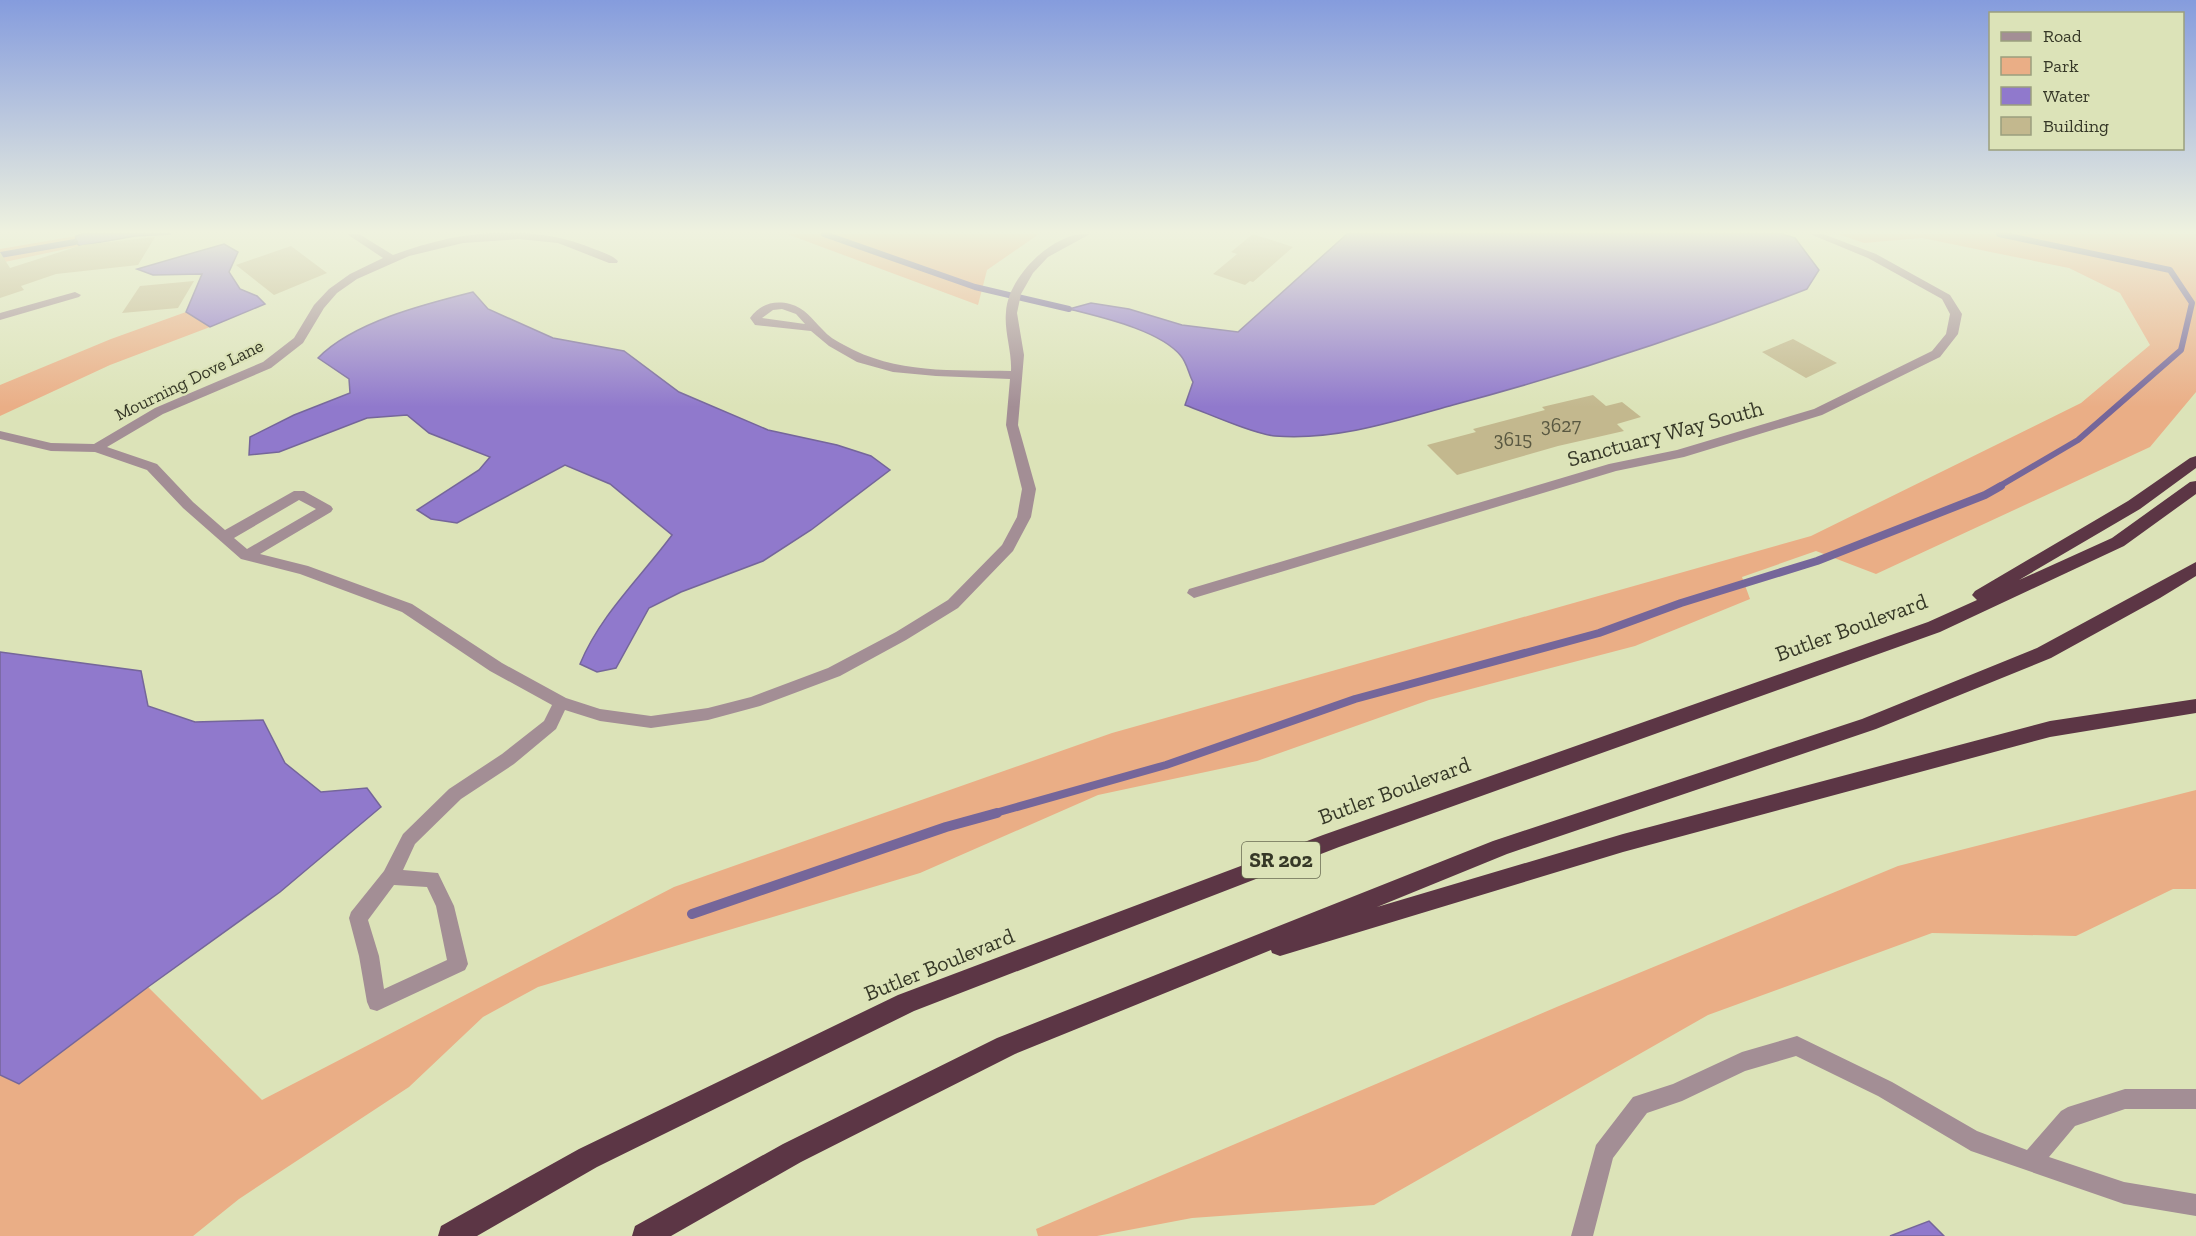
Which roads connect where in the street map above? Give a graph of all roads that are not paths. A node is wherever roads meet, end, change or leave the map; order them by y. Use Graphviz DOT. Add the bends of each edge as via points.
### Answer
graph roads {
  1 [pos="331,292"];
  2 [pos="1016,292"];
  3 [pos="1936,292"];
  4 [pos="75,295"];
  5 [pos="0,317"];
  6 [pos="815,328"];
  7 [pos="1016,375"];
  8 [pos="0,435"];
  9 [pos="96,448"];
  10 [pos="2196,461"];
  11 [pos="2196,486"];
  12 [pos="224,537"];
  13 [pos="246,556"];
  14 [pos="2196,568"];
  15 [pos="1194,593"];
  16 [pos="1934,627"];
  17 [pos="561,703"];
  18 [pos="2196,706"];
  19 [pos="390,877"];
  20 [pos="1164,981"];
  21 [pos="2196,1099"];
  22 [pos="2031,1162"];
  23 [pos="2196,1205"];
  24 [pos="451,1236"];
  25 [pos="645,1236"];
  26 [pos="1582,1236"];
  1 -- 9 [label="street, Mourning Dove Lane" via="314,311 302,336 282,355 159,411"];
  2 -- 7 [label="street" via="1011,313 1018,355"];
  3 -- 15 [label="street, Sanctuary Way South" via="1946,297 1956,314 1952,334 1936,354 1818,412 1679,454 1614,467"];
  4 -- 5 [label="street"];
  6 -- 7 [label="street" via="864,361 910,370"];
  7 -- 17 [label="street" via="1012,425 1029,489 1024,517 1008,548 953,604 834,672 754,702 708,714 651,722 600,715"];
  8 -- 9 [label="street" via="51,447"];
  9 -- 12 [label="street" via="152,467"];
  10 -- 16 [label="highway" via="2134,505 2005,579"];
  11 -- 16 [label="highway, Butler Boulevard / SR 202" via="2118,542"];
  12 -- 13 [label="street"];
  12 -- 13 [label="street" via="299,494 326,509"];
  13 -- 17 [label="street" via="303,570 407,608 496,667"];
  14 -- 20 [label="highway" via="2044,653 1869,724 1501,847"];
  16 -- 24 [label="highway, Butler Boulevard / SR 202" via="1331,841 906,1003 588,1158"];
  17 -- 19 [label="street" via="550,725 455,794 410,838"];
  18 -- 20 [label="highway" via="2027,735 1623,843"];
  19 -- 19 [label="street" via="358,918 376,1002 458,964 445,906 432,879"];
  20 -- 25 [label="highway" via="1006,1046 792,1153"];
  21 -- 22 [label="street" via="2125,1100 2068,1118"];
  22 -- 23 [label="street" via="2124,1193"];
  22 -- 26 [label="street" via="1971,1140 1885,1089 1797,1046 1743,1062 1675,1094 1640,1104 1604,1153"];
}
